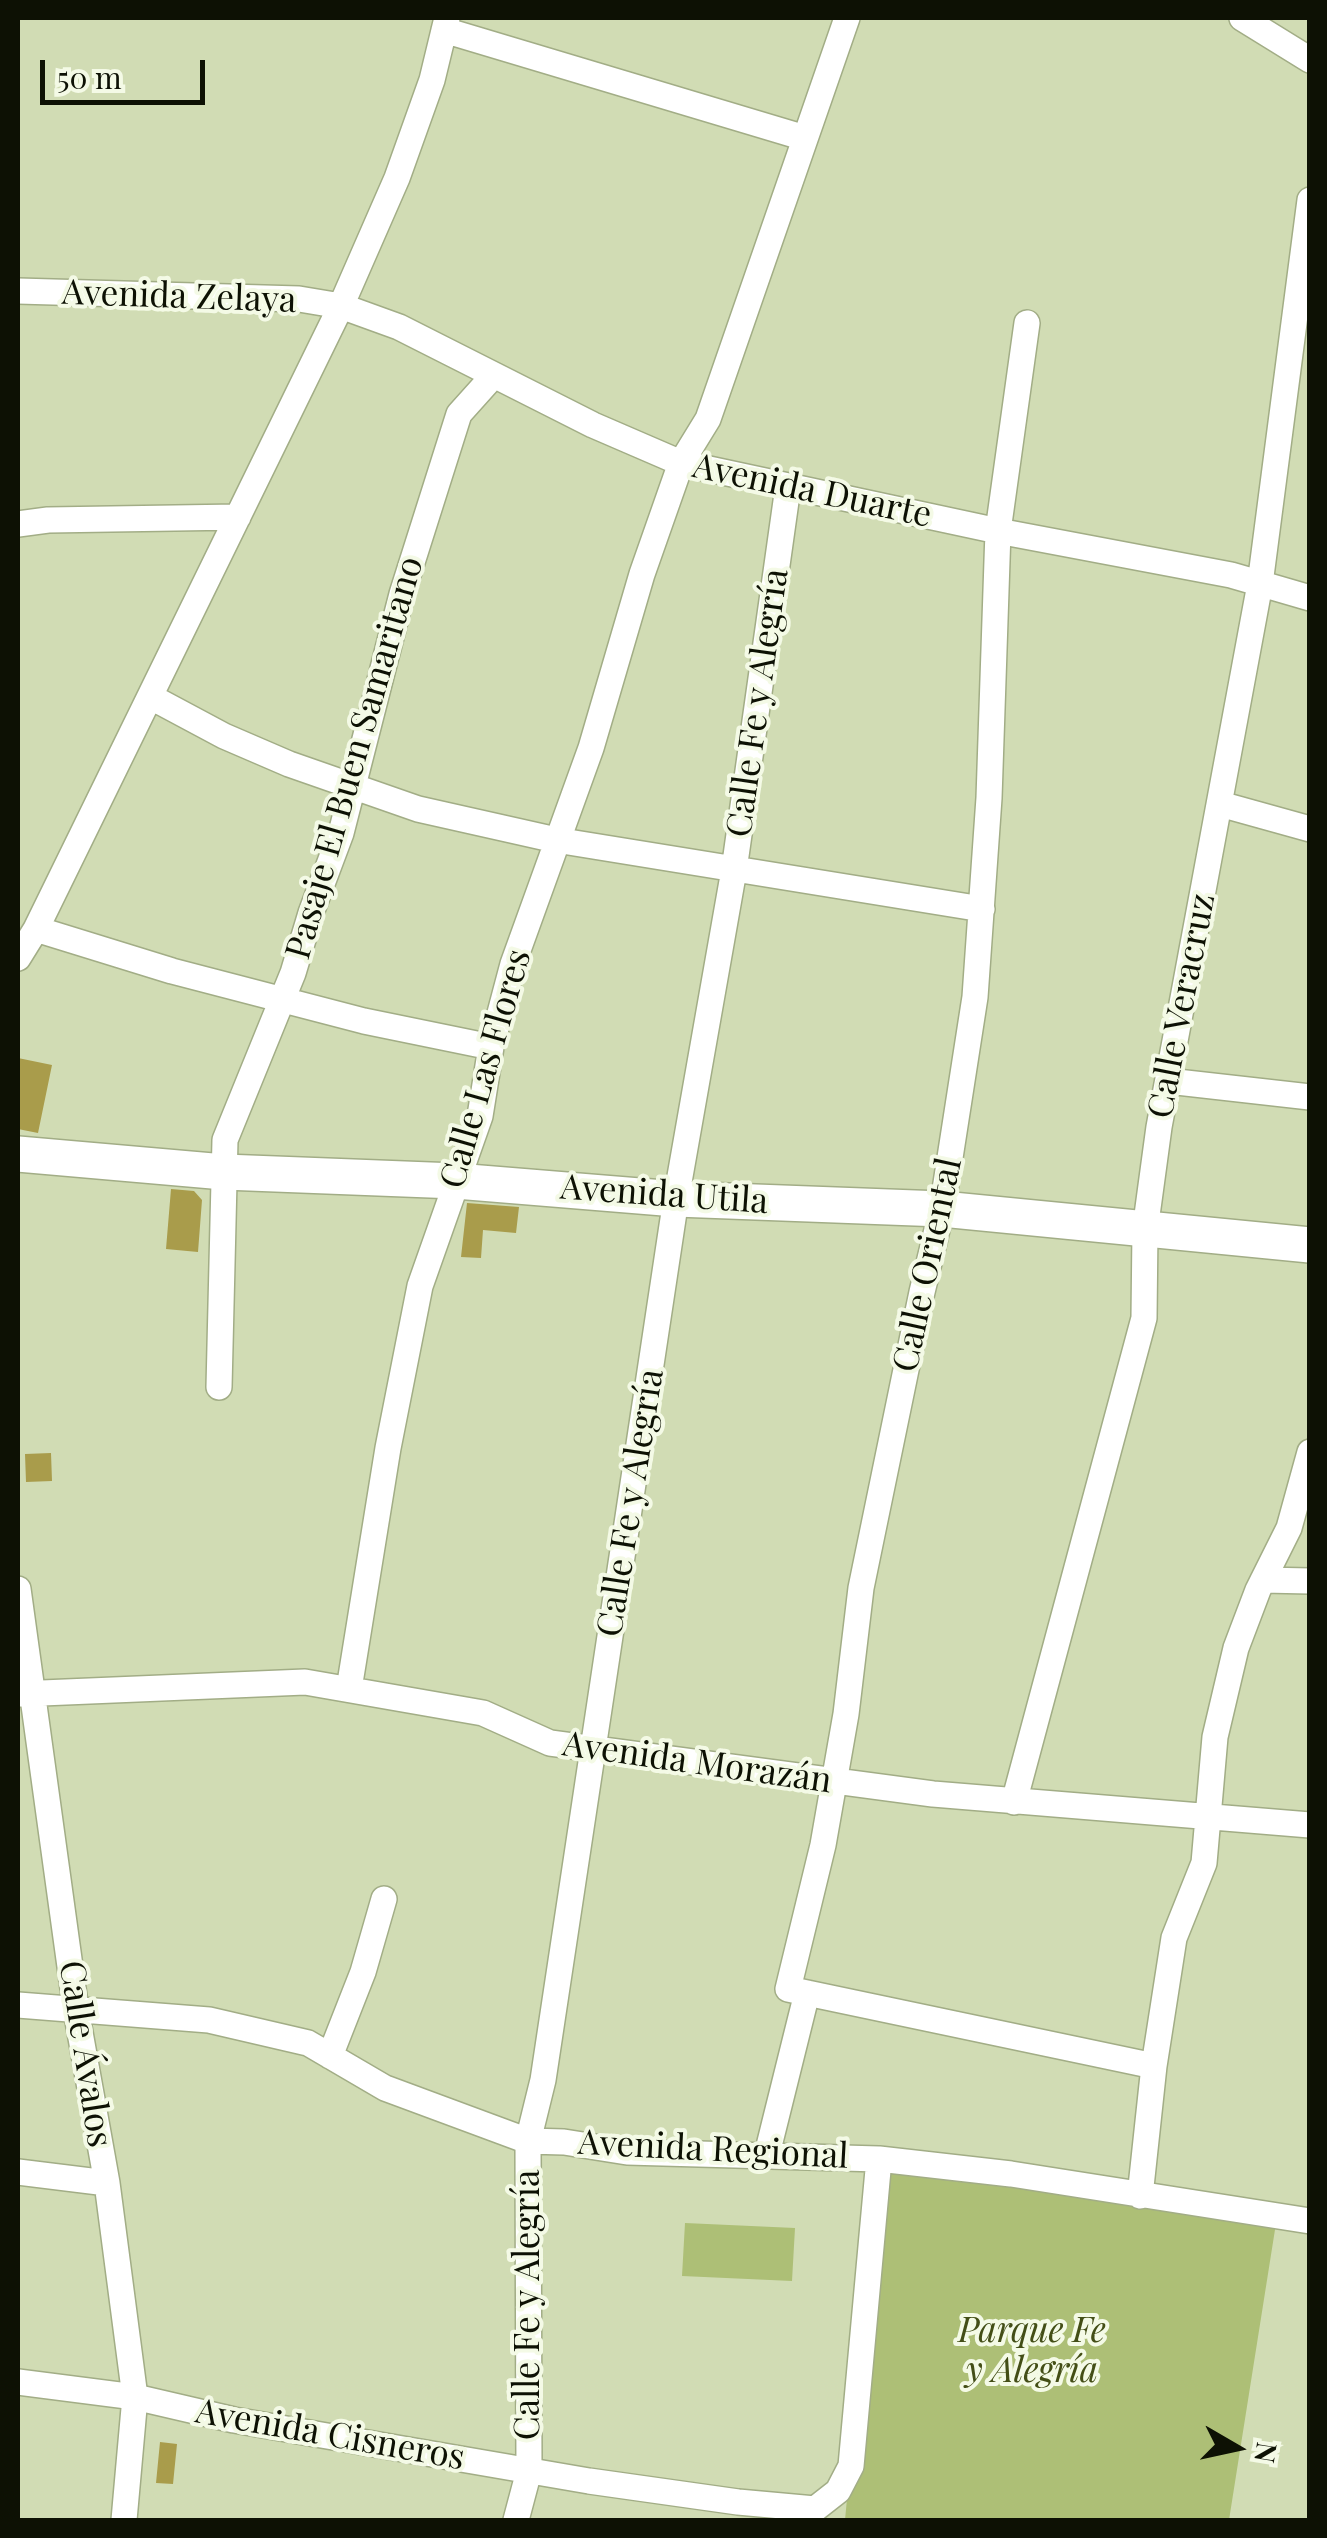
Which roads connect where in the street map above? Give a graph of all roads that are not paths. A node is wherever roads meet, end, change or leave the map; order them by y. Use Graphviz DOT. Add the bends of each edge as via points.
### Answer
graph roads {
  1 [pos="847,18"];
  2 [pos="1242,18"];
  3 [pos="446,24"];
  4 [pos="1310,60"];
  5 [pos="805,138"];
  6 [pos="1310,200"];
  7 [pos="18,291"];
  8 [pos="341,306"];
  9 [pos="1026,324"];
  10 [pos="494,376"];
  11 [pos="681,463"];
  12 [pos="788,488"];
  13 [pos="238,517"];
  14 [pos="18,524"];
  15 [pos="998,530"];
  16 [pos="1260,584"];
  17 [pos="1310,598"];
  18 [pos="151,697"];
  19 [pos="354,785"];
  20 [pos="1220,804"];
  21 [pos="1310,829"];
  22 [pos="556,840"];
  23 [pos="734,870"];
  24 [pos="982,910"];
  25 [pos="36,929"];
  26 [pos="18,958"];
  27 [pos="282,1000"];
  28 [pos="491,1046"];
  29 [pos="1168,1081"];
  30 [pos="1310,1097"];
  31 [pos="18,1154"];
  32 [pos="224,1172"];
  33 [pos="456,1181"];
  34 [pos="676,1199"];
  35 [pos="942,1209"];
  36 [pos="1145,1230"];
  37 [pos="1310,1245"];
  38 [pos="218,1386"];
  39 [pos="1310,1452"];
  40 [pos="1263,1580"];
  41 [pos="1310,1582"];
  42 [pos="18,1589"];
  43 [pos="349,1689"];
  44 [pos="25,1694"];
  45 [pos="594,1750"];
  46 [pos="834,1782"];
  47 [pos="1014,1802"];
  48 [pos="1208,1818"];
  49 [pos="1310,1825"];
  50 [pos="384,1900"];
  51 [pos="798,1991"];
  52 [pos="18,2005"];
  53 [pos="76,2010"];
  54 [pos="330,2056"];
  55 [pos="1154,2066"];
  56 [pos="528,2141"];
  57 [pos="767,2154"];
  58 [pos="879,2159"];
  59 [pos="18,2172"];
  60 [pos="107,2184"];
  61 [pos="1140,2196"];
  62 [pos="1310,2221"];
  63 [pos="18,2382"];
  64 [pos="136,2397"];
  65 [pos="529,2471"];
  66 [pos="124,2520"];
  67 [pos="516,2520"];
  1 -- 5 [label="street, Calle Las Flores"];
  2 -- 4 [label="street"];
  3 -- 5 [label="street"];
  3 -- 8 [label="street" via="397,178"];
  5 -- 11 [label="street, Calle Las Flores" via="708,418"];
  6 -- 16 [label="street, Calle Veracruz"];
  7 -- 8 [label="street, Avenida Zelaya"];
  8 -- 10 [label="street, Avenida Duarte"];
  8 -- 13 [label="street"];
  9 -- 15 [label="street, Calle Oriental"];
  10 -- 11 [label="street, Avenida Duarte"];
  10 -- 19 [label="street, Pasaje El Buen Samaritano" via="459,414 397,610"];
  11 -- 12 [label="street, Avenida Duarte"];
  11 -- 22 [label="street, Calle Las Flores"];
  12 -- 15 [label="street, Avenida Duarte"];
  12 -- 23 [label="street, Calle Fe y Alegría"];
  13 -- 14 [label="street"];
  13 -- 18 [label="street"];
  15 -- 16 [label="street, Avenida Duarte"];
  15 -- 24 [label="street, Calle Oriental"];
  16 -- 17 [label="street, Avenida Duarte"];
  16 -- 20 [label="street, Calle Veracruz"];
  18 -- 19 [label="street" via="224,736"];
  18 -- 25 [label="street"];
  19 -- 22 [label="street" via="418,809"];
  19 -- 27 [label="street, Pasaje El Buen Samaritano"];
  20 -- 21 [label="street"];
  20 -- 29 [label="street, Calle Veracruz"];
  22 -- 23 [label="street"];
  22 -- 28 [label="street, Calle Las Flores"];
  23 -- 24 [label="street"];
  23 -- 34 [label="street, Calle Fe y Alegría"];
  24 -- 35 [label="street, Calle Oriental"];
  25 -- 26 [label="street"];
  25 -- 27 [label="street"];
  27 -- 28 [label="street"];
  27 -- 32 [label="street, Pasaje El Buen Samaritano" via="225,1140"];
  28 -- 33 [label="street, Calle Las Flores" via="480,1116"];
  29 -- 30 [label="street"];
  29 -- 36 [label="street, Calle Veracruz"];
  31 -- 32 [label="street, Avenida Utila"];
  32 -- 33 [label="street, Avenida Utila"];
  32 -- 38 [label="street, Pasaje El Buen Samaritano"];
  33 -- 34 [label="street, Avenida Utila"];
  33 -- 43 [label="street, Calle Las Flores" via="420,1286"];
  34 -- 35 [label="street, Avenida Utila"];
  34 -- 45 [label="street, Calle Fe y Alegría"];
  35 -- 36 [label="street, Avenida Utila"];
  35 -- 46 [label="street, Calle Oriental" via="861,1588"];
  36 -- 37 [label="street, Avenida Utila"];
  36 -- 47 [label="street, Calle Veracruz" via="1144,1318"];
  39 -- 40 [label="street" via="1288,1528"];
  40 -- 41 [label="street"];
  40 -- 48 [label="street" via="1236,1648 1215,1737"];
  42 -- 44 [label="street, Calle Ávalos"];
  43 -- 44 [label="street, Avenida Morazán" via="305,1682"];
  43 -- 45 [label="street, Avenida Morazán" via="483,1713 550,1743"];
  44 -- 53 [label="street, Calle Ávalos"];
  45 -- 46 [label="street, Avenida Morazán"];
  45 -- 56 [label="street, Calle Fe y Alegría"];
  46 -- 47 [label="street, Avenida Morazán"];
  46 -- 51 [label="street, Calle Oriental"];
  47 -- 48 [label="street, Avenida Morazán"];
  48 -- 49 [label="street, Avenida Morazán"];
  48 -- 55 [label="street" via="1204,1863 1174,1938"];
  50 -- 54 [label="street"];
  51 -- 55 [label="street"];
  51 -- 57 [label="street, Calle Oriental"];
  52 -- 53 [label="street, Avenida Regional"];
  53 -- 54 [label="street, Avenida Regional" via="209,2020 308,2043"];
  53 -- 60 [label="street, Calle Ávalos"];
  54 -- 56 [label="street, Avenida Regional" via="386,2088"];
  55 -- 61 [label="street"];
  56 -- 57 [label="street, Avenida Regional" via="628,2152"];
  56 -- 65 [label="street, Calle Fe y Alegría"];
  57 -- 58 [label="street, Avenida Regional"];
  58 -- 61 [label="street, Avenida Regional"];
  58 -- 65 [label="street, Avenida Cisneros" via="851,2466 838,2491 815,2509"];
  59 -- 60 [label="street"];
  60 -- 64 [label="street, Calle Ávalos"];
  61 -- 62 [label="street, Avenida Regional"];
  63 -- 64 [label="street, Avenida Cisneros"];
  64 -- 65 [label="street, Avenida Cisneros"];
  64 -- 66 [label="street, Calle Ávalos"];
  65 -- 67 [label="street, Calle Fe y Alegría"];
}
